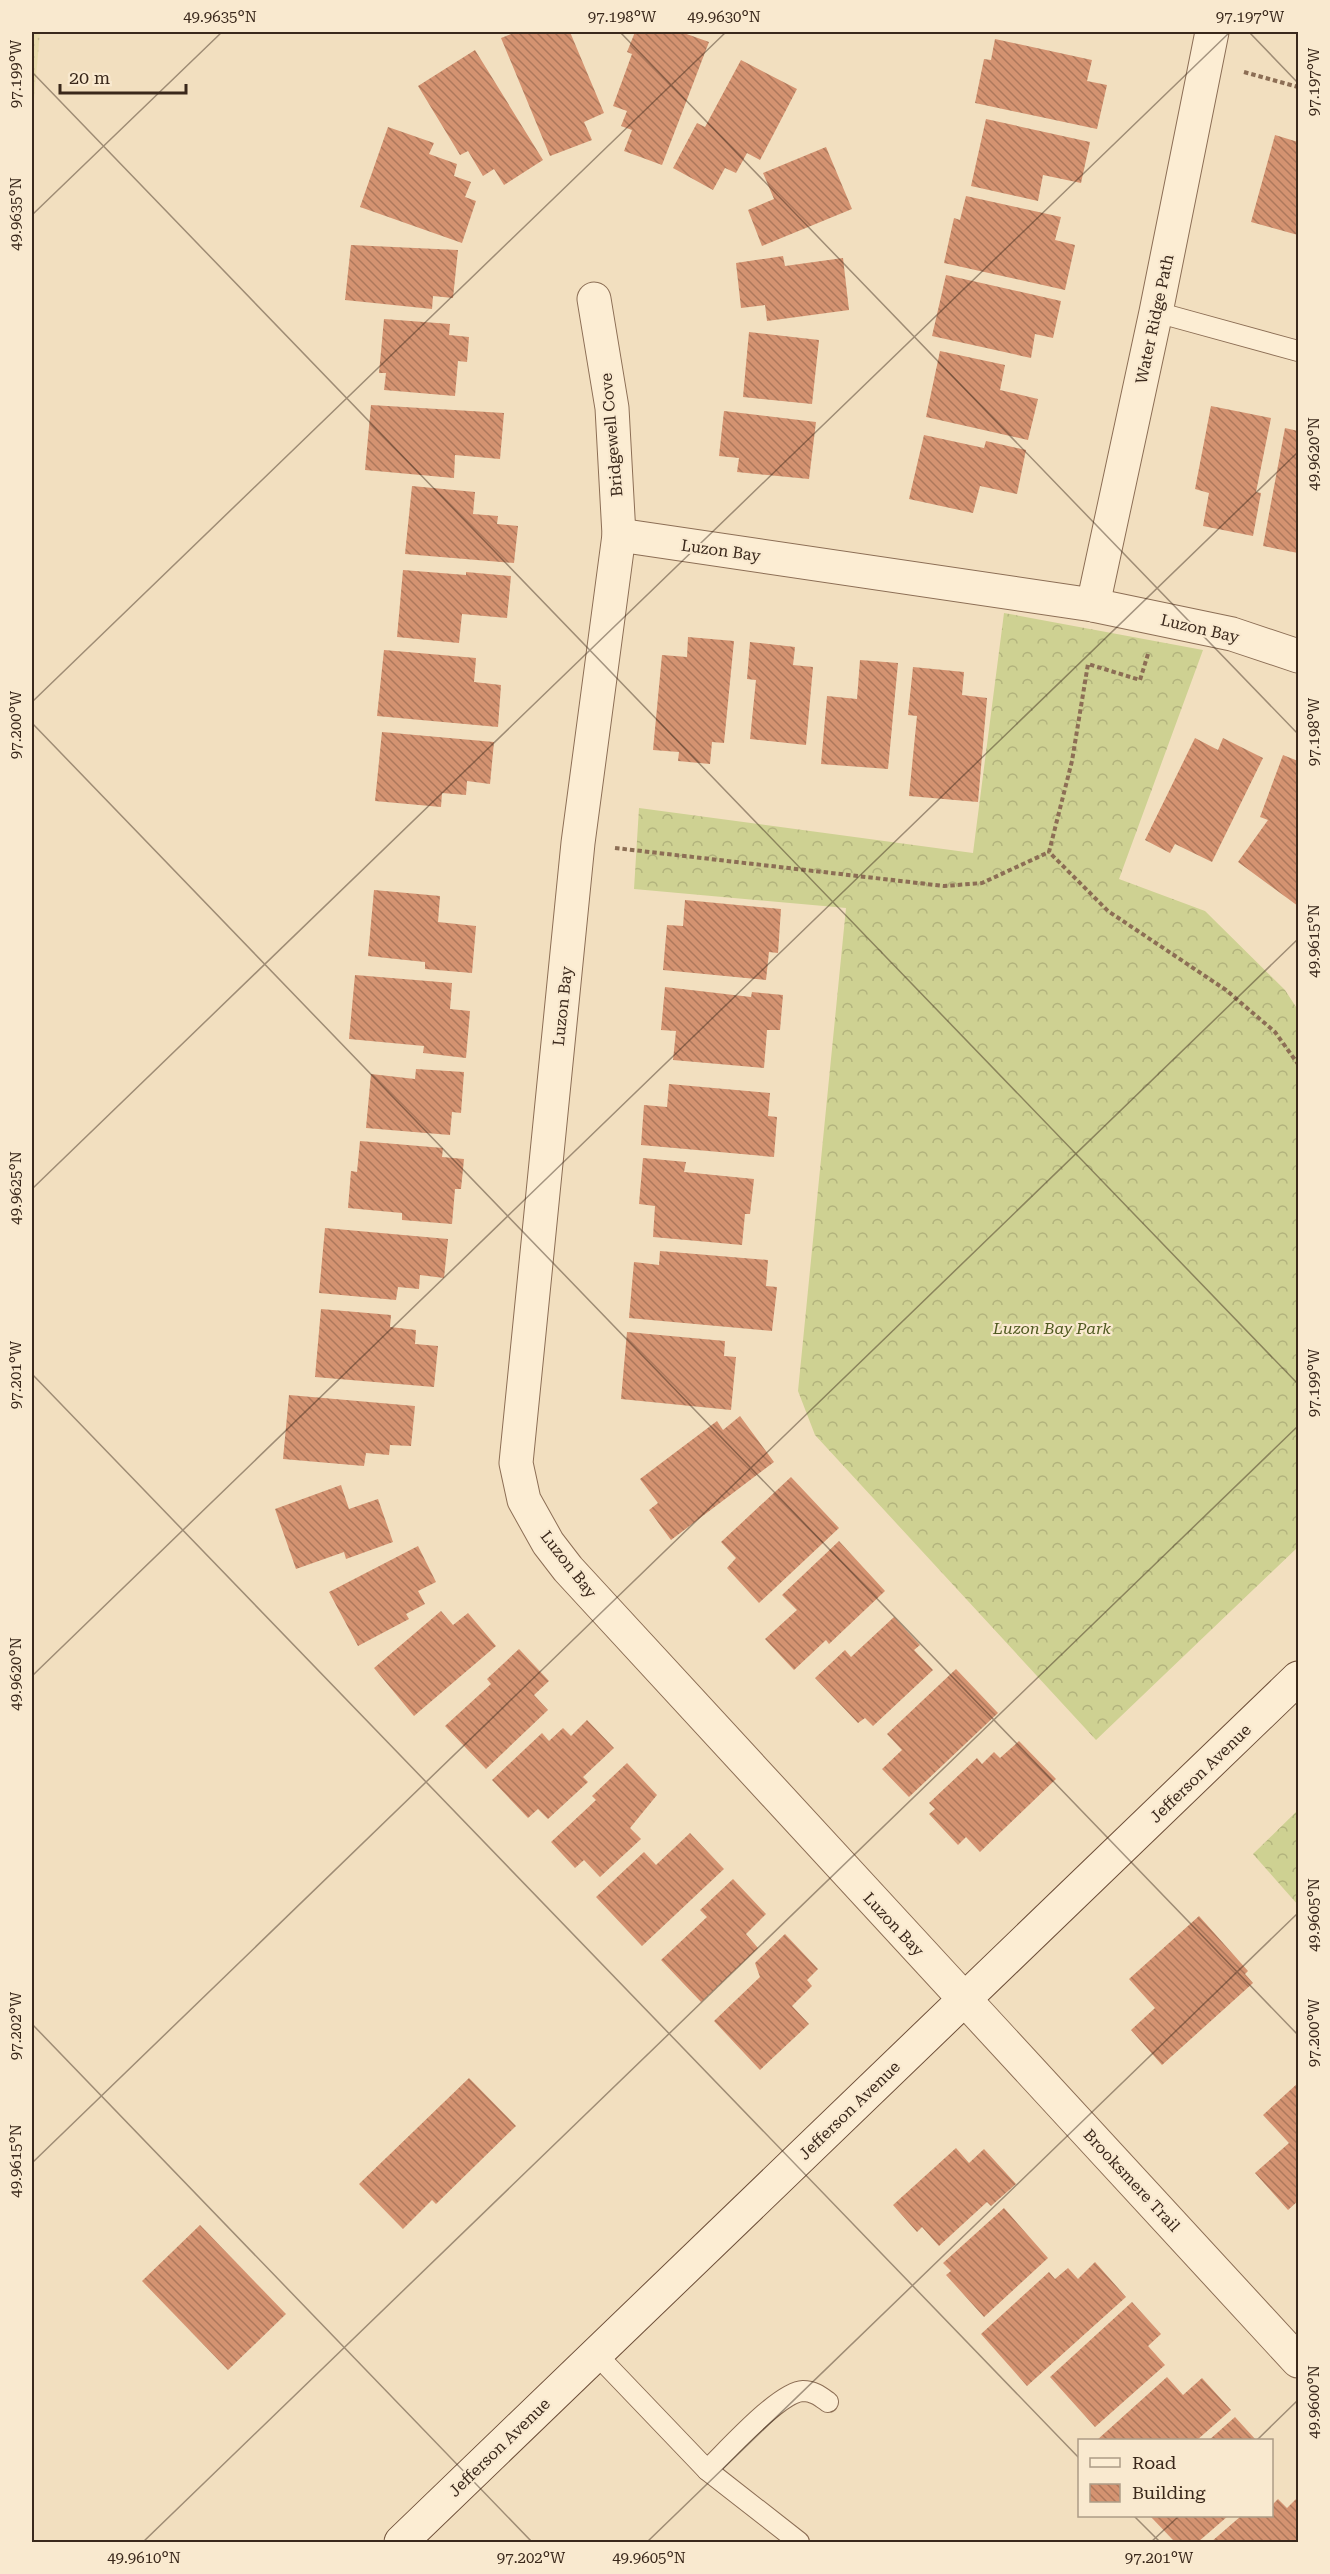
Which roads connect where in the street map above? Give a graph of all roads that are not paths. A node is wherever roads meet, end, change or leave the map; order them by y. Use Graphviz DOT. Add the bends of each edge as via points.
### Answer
graph roads {
  1 [pos="1209,46"];
  2 [pos="594,299"];
  3 [pos="1156,312"];
  4 [pos="1299,351"];
  5 [pos="620,536"];
  6 [pos="1093,605"];
  7 [pos="1299,656"];
  8 [pos="1299,1678"];
  9 [pos="964,2000"];
  10 [pos="596,2354"];
  11 [pos="1299,2361"];
  12 [pos="828,2402"];
  13 [pos="707,2470"];
  14 [pos="401,2542"];
  15 [pos="800,2542"];
  1 -- 3 [label="street, Water Ridge Path"];
  2 -- 5 [label="street, Bridgewell Cove" via="612,408"];
  3 -- 4 [label="lane"];
  3 -- 6 [label="street, Water Ridge Path"];
  5 -- 6 [label="street, Luzon Bay"];
  5 -- 9 [label="street, Luzon Bay" via="578,843 516,1463 524,1500 568,1569"];
  6 -- 7 [label="street, Luzon Bay" via="1232,634"];
  8 -- 9 [label="street, Jefferson Avenue"];
  9 -- 10 [label="street, Jefferson Avenue"];
  9 -- 11 [label="street, Brooksmere Trail"];
  10 -- 13 [label="lane"];
  10 -- 14 [label="street, Jefferson Avenue"];
  12 -- 13 [label="lane" via="817,2394 791,2394 774,2405"];
  13 -- 15 [label="lane"];
}
